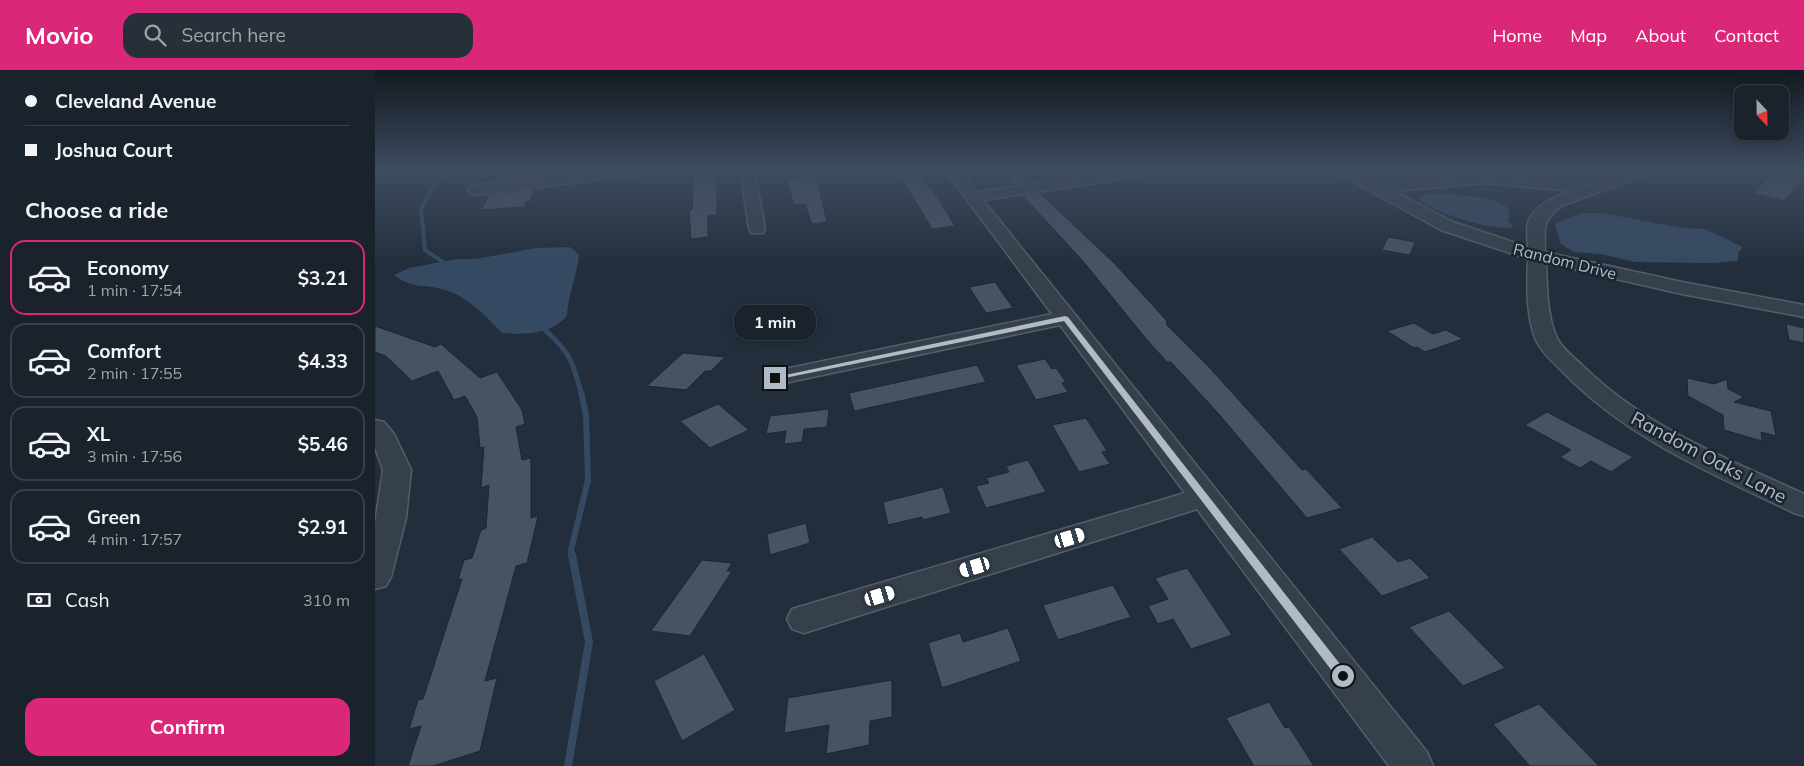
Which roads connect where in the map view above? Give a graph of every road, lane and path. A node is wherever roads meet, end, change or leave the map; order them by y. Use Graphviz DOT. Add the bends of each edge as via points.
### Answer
graph roads {
  1 [pos="752,201"];
  2 [pos="975,201"];
  3 [pos="1402,201"];
  4 [pos="1558,201"];
  5 [pos="757,229"];
  6 [pos="1537,256"];
  7 [pos="1804,312"];
  8 [pos="1065,318"];
  9 [pos="775,378"];
  10 [pos="375,428"];
  11 [pos="1203,497"];
  12 [pos="1804,506"];
  13 [pos="375,577"];
  14 [pos="804,619"];
  15 [pos="1413,766"];
  1 -- 5 [label="street"];
  2 -- 8 [label="street"];
  3 -- 6 [label="street, Random Drive" via="1447,226"];
  4 -- 6 [label="street, Random Oaks Lane" via="1543,212 1536,223"];
  6 -- 7 [label="street, Random Drive"];
  6 -- 12 [label="street, Random Oaks Lane" via="1540,318 1548,341 1575,372 1641,424 1687,450"];
  8 -- 9 [label="street"];
  8 -- 11 [label="street"];
  10 -- 13 [label="street" via="385,440 397,470 391,518"];
  11 -- 14 [label="street"];
  11 -- 15 [label="street"];
}
